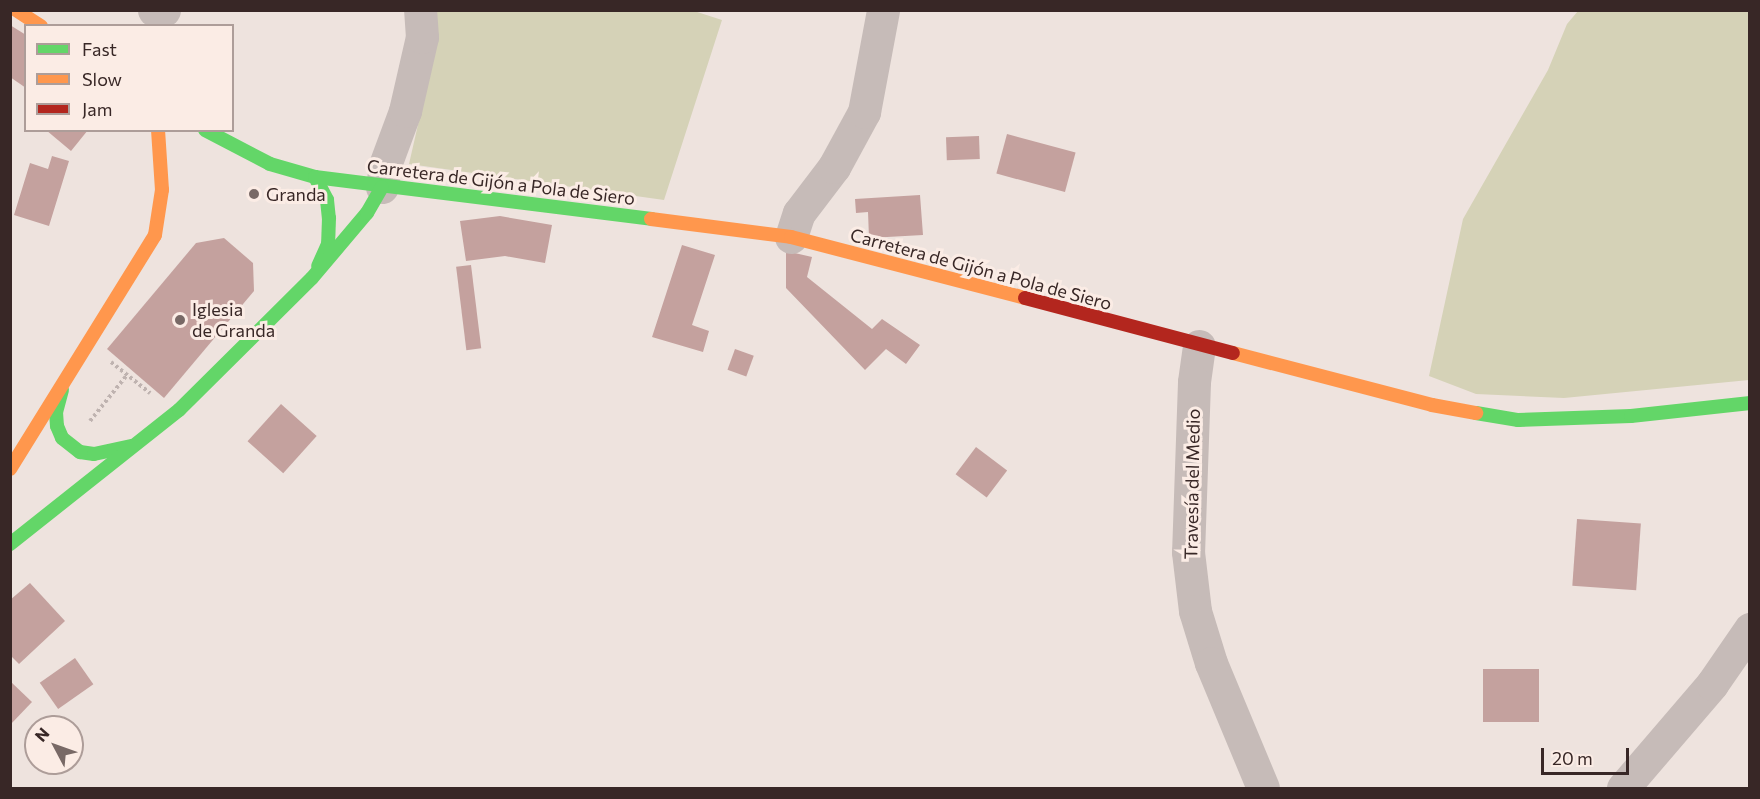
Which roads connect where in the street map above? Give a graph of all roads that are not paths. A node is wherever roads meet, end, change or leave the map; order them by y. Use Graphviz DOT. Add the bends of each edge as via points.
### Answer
graph roads {
  1 [pos="16,10"];
  2 [pos="154,10"];
  3 [pos="164,10"];
  4 [pos="420,10"];
  5 [pos="883,10"];
  6 [pos="38,24"];
  7 [pos="209,132"];
  8 [pos="159,136"];
  9 [pos="315,177"];
  10 [pos="382,187"];
  11 [pos="791,237"];
  12 [pos="312,278"];
  13 [pos="1199,346"];
  14 [pos="64,380"];
  15 [pos="1749,404"];
  16 [pos="134,446"];
  17 [pos="10,469"];
  18 [pos="10,544"];
  19 [pos="1749,629"];
  20 [pos="1263,789"];
  21 [pos="1623,789"];
  1 -- 6 [label="street"];
  2 -- 3 [label="street"];
  4 -- 10 [label="street" via="422,37"];
  5 -- 11 [label="street" via="864,112 834,167 799,213"];
  7 -- 9 [label="street, Carretera de Gijón a Pola de Siero" via="270,164"];
  8 -- 14 [label="street" via="162,190 155,235"];
  9 -- 10 [label="street, Carretera de Gijón a Pola de Siero"];
  9 -- 12 [label="street" via="327,200 328,243"];
  10 -- 11 [label="street, Carretera de Gijón a Pola de Siero"];
  10 -- 12 [label="street" via="367,213"];
  11 -- 13 [label="street, Carretera de Gijón a Pola de Siero"];
  12 -- 16 [label="street" via="175,413"];
  13 -- 15 [label="street, Carretera de Gijón a Pola de Siero" via="1432,405 1518,420 1631,416"];
  13 -- 20 [label="street, Travesía del Medio" via="1194,382 1188,552 1195,610 1211,663"];
  14 -- 16 [label="street" via="56,412 62,438 80,452 94,454"];
  14 -- 17 [label="street"];
  16 -- 18 [label="street"];
  19 -- 21 [label="street" via="1712,684"];
}
